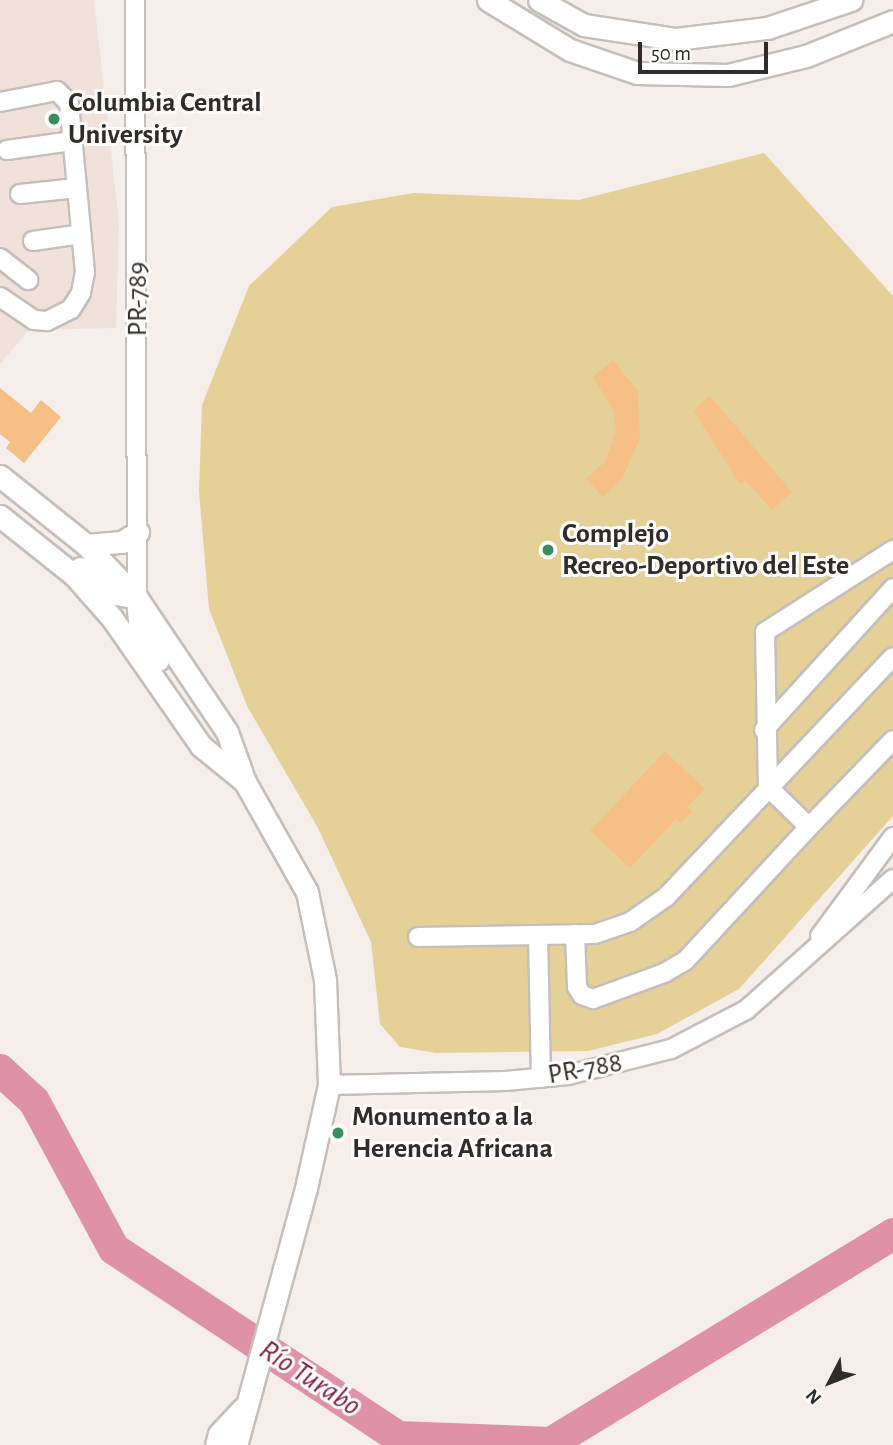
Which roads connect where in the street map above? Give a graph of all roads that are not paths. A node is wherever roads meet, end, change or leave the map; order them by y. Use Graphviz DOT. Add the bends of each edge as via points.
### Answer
graph roads {
  1 [pos="135,0"];
  2 [pos="488,0"];
  3 [pos="539,0"];
  4 [pos="851,0"];
  5 [pos="893,21"];
  6 [pos="0,102"];
  7 [pos="73,141"];
  8 [pos="8,150"];
  9 [pos="77,188"];
  10 [pos="20,194"];
  11 [pos="82,234"];
  12 [pos="33,241"];
  13 [pos="0,258"];
  14 [pos="28,280"];
  15 [pos="4,307"];
  16 [pos="0,476"];
  17 [pos="0,503"];
  18 [pos="0,516"];
  19 [pos="138,532"];
  20 [pos="86,545"];
  21 [pos="893,550"];
  22 [pos="893,588"];
  23 [pos="136,598"];
  24 [pos="893,657"];
  25 [pos="180,715"];
  26 [pos="764,730"];
  27 [pos="893,740"];
  28 [pos="245,782"];
  29 [pos="768,787"];
  30 [pos="809,827"];
  31 [pos="893,837"];
  32 [pos="893,878"];
  33 [pos="575,934"];
  34 [pos="538,935"];
  35 [pos="418,937"];
  36 [pos="808,953"];
  37 [pos="541,1077"];
  38 [pos="329,1085"];
  39 [pos="247,1403"];
  40 [pos="216,1445"];
  41 [pos="236,1445"];
  1 -- 19 [label="street, PR-789 / PR-789"];
  2 -- 5 [label="main road" via="570,50 637,73 728,75 806,56"];
  3 -- 4 [label="main road" via="584,25 676,39 767,28"];
  6 -- 7 [label="street" via="57,91 69,103"];
  7 -- 8 [label="street"];
  7 -- 9 [label="street"];
  9 -- 10 [label="street"];
  9 -- 11 [label="street"];
  11 -- 12 [label="street"];
  11 -- 15 [label="street" via="85,272 81,293 71,309 47,321"];
  13 -- 14 [label="street"];
  16 -- 20 [label="main road"];
  17 -- 23 [label="main road" via="100,584"];
  18 -- 25 [label="main road" via="74,575"];
  19 -- 20 [label="main road" via="122,542"];
  19 -- 23 [label="street, PR-789 / PR-789"];
  20 -- 23 [label="main road"];
  21 -- 26 [label="street" via="765,632"];
  22 -- 26 [label="street"];
  23 -- 25 [label="main road" via="140,631 170,682"];
  23 -- 28 [label="main road" via="226,732"];
  24 -- 29 [label="street"];
  25 -- 28 [label="main road" via="201,746"];
  26 -- 29 [label="street"];
  27 -- 30 [label="street"];
  28 -- 38 [label="main road" via="307,892 325,980"];
  29 -- 30 [label="street"];
  29 -- 33 [label="street" via="647,912 613,929"];
  30 -- 33 [label="street" via="685,961 664,973 593,999 582,995 577,987"];
  31 -- 36 [label="street, PR-788 / PR-788"];
  32 -- 36 [label="street, PR-788 / PR-788"];
  33 -- 34 [label="street"];
  34 -- 35 [label="street"];
  34 -- 37 [label="street"];
  36 -- 37 [label="street, PR-788 / PR-788" via="746,1010 671,1049 611,1066"];
  37 -- 38 [label="street, PR-788 / PR-788"];
  38 -- 39 [label="main road"];
  39 -- 40 [label="main road" via="219,1434"];
  39 -- 41 [label="main road"];
}
